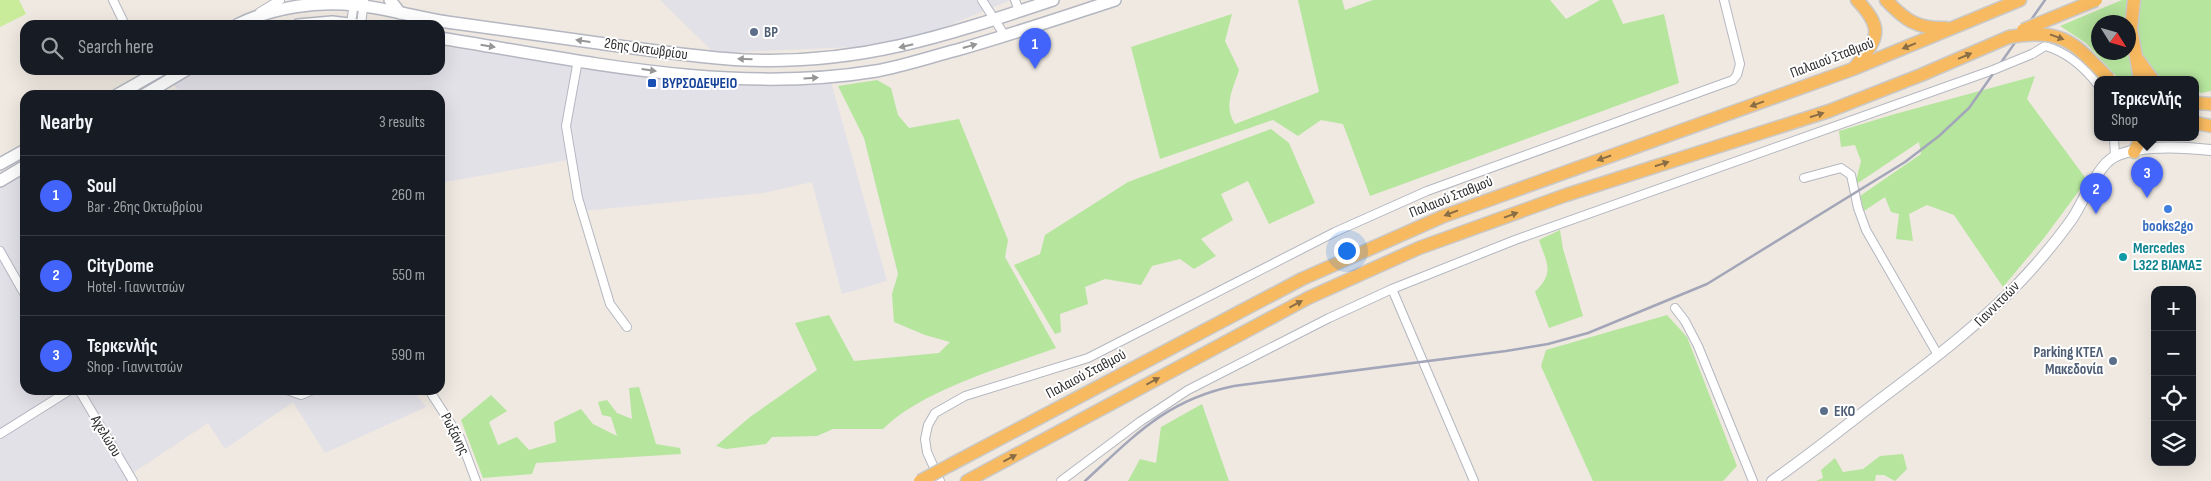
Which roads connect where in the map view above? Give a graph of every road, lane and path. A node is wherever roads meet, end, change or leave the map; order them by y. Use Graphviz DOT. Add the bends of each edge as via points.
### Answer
graph roads {
  1 [pos="113,0"];
  2 [pos="280,0"];
  3 [pos="390,0"];
  4 [pos="982,0"];
  5 [pos="1053,0"];
  6 [pos="1116,0"];
  7 [pos="1724,0"];
  8 [pos="1857,0"];
  9 [pos="1886,0"];
  10 [pos="2020,0"];
  11 [pos="2096,0"];
  12 [pos="2134,0"];
  13 [pos="359,3"];
  14 [pos="1017,6"];
  15 [pos="400,14"];
  16 [pos="2132,15"];
  17 [pos="250,18"];
  18 [pos="123,20"];
  19 [pos="246,20"];
  20 [pos="357,20"];
  21 [pos="431,20"];
  22 [pos="995,20"];
  23 [pos="445,23"];
  24 [pos="1954,28"];
  25 [pos="1005,36"];
  26 [pos="2009,37"];
  27 [pos="445,39"];
  28 [pos="2136,56"];
  29 [pos="578,60"];
  30 [pos="2136,60"];
  31 [pos="1853,68"];
  32 [pos="146,75"];
  33 [pos="178,75"];
  34 [pos="2106,76"];
  35 [pos="2139,76"];
  36 [pos="2150,76"];
  37 [pos="2094,81"];
  38 [pos="124,90"];
  39 [pos="152,90"];
  40 [pos="2114,141"];
  41 [pos="2140,141"];
  42 [pos="2211,150"];
  43 [pos="2134,152"];
  44 [pos="20,153"];
  45 [pos="2115,157"];
  46 [pos="0,164"];
  47 [pos="20,169"];
  48 [pos="1804,178"];
  49 [pos="0,180"];
  50 [pos="0,251"];
  51 [pos="20,286"];
  52 [pos="1392,289"];
  53 [pos="1675,308"];
  54 [pos="627,327"];
  55 [pos="1938,355"];
  56 [pos="62,395"];
  57 [pos="82,395"];
  58 [pos="432,395"];
  59 [pos="0,434"];
  60 [pos="133,481"];
  61 [pos="476,481"];
  62 [pos="920,481"];
  63 [pos="940,481"];
  64 [pos="967,481"];
  65 [pos="1061,481"];
  66 [pos="1474,481"];
  67 [pos="1753,481"];
  68 [pos="1772,481"];
  1 -- 18 [label="street"];
  2 -- 17 [label="street"];
  3 -- 15 [label="main road"];
  4 -- 22 [label="street"];
  5 -- 14 [label="main road, 26ης Οκτωβρίου"];
  6 -- 25 [label="main road, 26ης Οκτωβρίου"];
  7 -- 63 [label="street" via="1740,64 1733,80 1427,191 1335,232 1088,358 965,396 936,414 928,425 927,452"];
  8 -- 31 [label="highway" via="1872,16 1876,28 1869,49"];
  9 -- 24 [label="highway" via="1916,25"];
  10 -- 24 [label="highway, Παλαιού Σταθμού"];
  11 -- 26 [label="highway, bridge"];
  12 -- 16 [label="highway"];
  13 -- 15 [label="main road, 26ης Οκτωβρίου"];
  13 -- 17 [label="main road, 26ης Οκτωβρίου" via="314,5"];
  13 -- 20 [label="street"];
  14 -- 22 [label="main road, 26ης Οκτωβρίου"];
  21 -- 15 [label="main road, 26ης Οκτωβρίου, one-way"];
  17 -- 19 [label="main road, 26ης Οκτωβρίου"];
  22 -- 23 [label="main road, 26ης Οκτωβρίου, one-way" via="890,49 833,58 790,60 686,55"];
  22 -- 25 [label="street"];
  24 -- 31 [label="highway, Παλαιού Σταθμού, one-way"];
  29 -- 25 [label="main road, 26ης Οκτωβρίου, one-way" via="740,79 804,78 877,71"];
  26 -- 34 [label="highway, one-way, bridge" via="2051,34 2084,53"];
  64 -- 26 [label="highway, one-way" via="1308,298 1419,248 1566,194 1829,111"];
  27 -- 29 [label="main road, 26ης Οκτωβρίου, one-way"];
  28 -- 36 [label="highway"];
  29 -- 54 [label="street" via="566,126 578,198 610,304"];
  30 -- 35 [label="highway"];
  31 -- 62 [label="highway, Παλαιού Σταθμού, one-way, bridge" via="1444,216 1302,279"];
  32 -- 38 [label="main road"];
  33 -- 39 [label="main road"];
  37 -- 52 [label="street, bridge" via="2076,62 2045,46 1993,70 1515,240"];
  40 -- 45 [label="street"];
  41 -- 43 [label="highway"];
  42 -- 43 [label="street" via="2175,148"];
  43 -- 45 [label="street"];
  44 -- 46 [label="main road"];
  45 -- 55 [label="street, Γιαννιτσών" via="2100,172 2073,218 2027,274 1982,319"];
  47 -- 49 [label="main road"];
  48 -- 55 [label="street" via="1841,168 1851,175 1866,230"];
  50 -- 51 [label="street"];
  52 -- 65 [label="street" via="1188,390"];
  52 -- 66 [label="street"];
  53 -- 67 [label="street" via="1698,346"];
  55 -- 68 [label="street, Γιαννιτσών"];
  56 -- 59 [label="street"];
  57 -- 60 [label="street, Αχελώου"];
  58 -- 61 [label="street, Ρωξάνης" via="460,438"];
}
